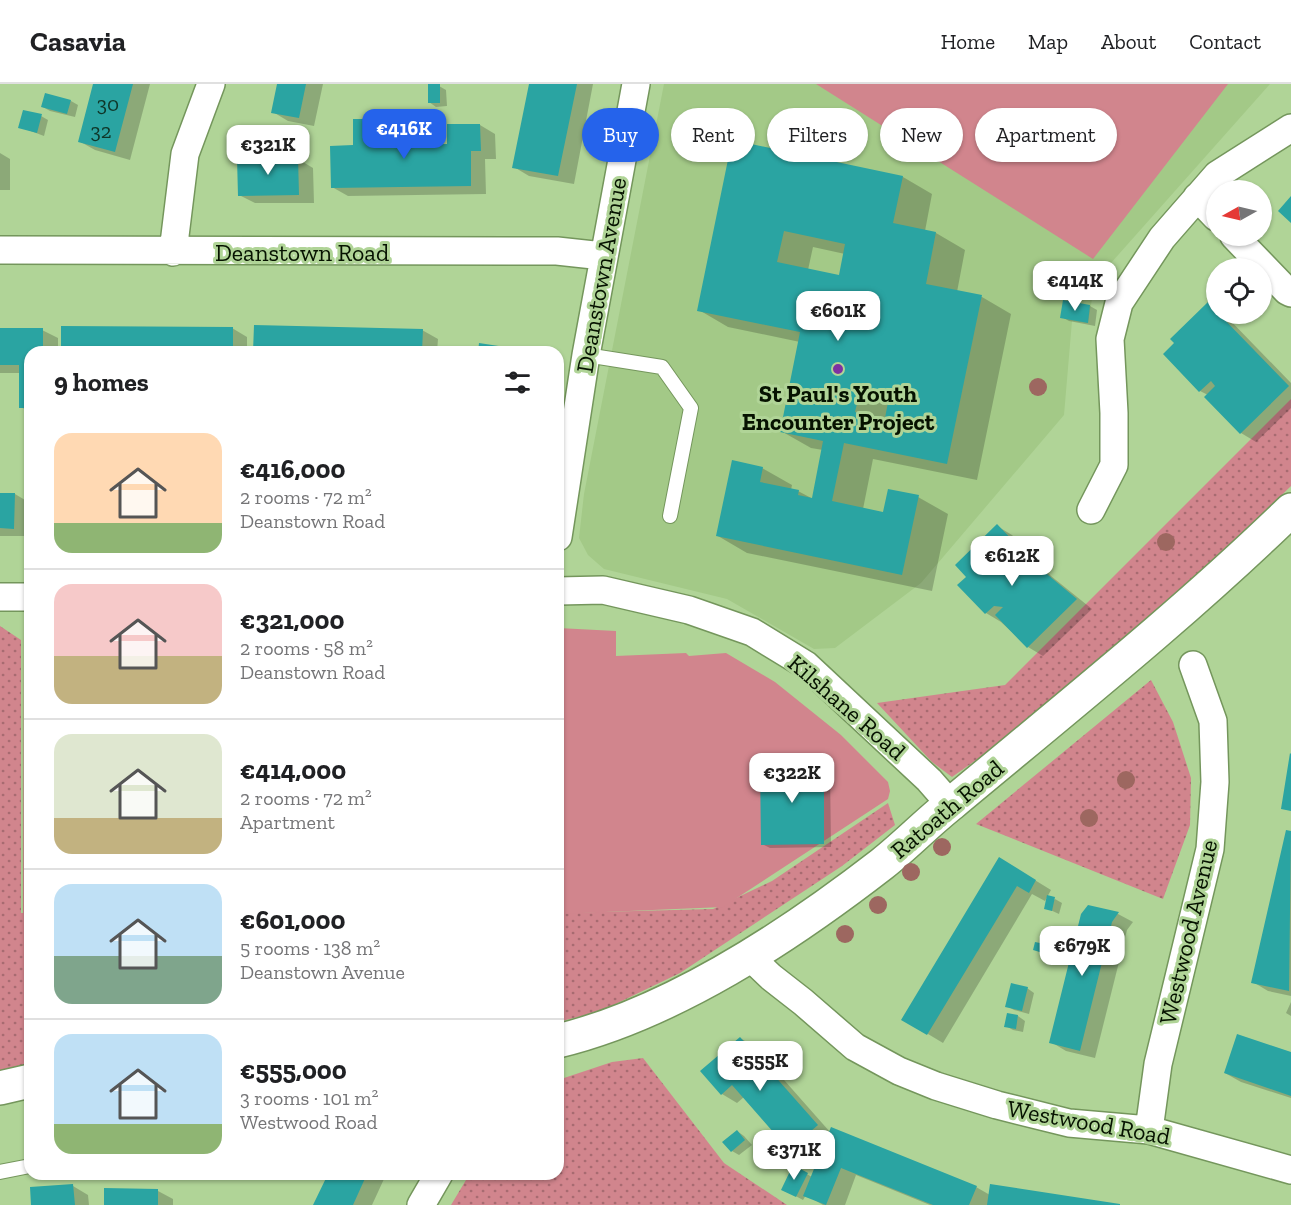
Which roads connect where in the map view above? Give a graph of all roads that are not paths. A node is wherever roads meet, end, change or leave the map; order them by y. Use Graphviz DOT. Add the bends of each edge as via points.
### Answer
graph roads {
  1 [pos="212,84"];
  2 [pos="636,84"];
  3 [pos="1291,128"];
  4 [pos="1197,197"];
  5 [pos="1206,206"];
  6 [pos="1244,246"];
  7 [pos="0,250"];
  8 [pos="173,252"];
  9 [pos="603,256"];
  10 [pos="1291,293"];
  11 [pos="586,355"];
  12 [pos="564,498"];
  13 [pos="1091,510"];
  14 [pos="1291,510"];
  15 [pos="670,516"];
  16 [pos="564,591"];
  17 [pos="0,597"];
  18 [pos="24,597"];
  19 [pos="1193,665"];
  20 [pos="950,804"];
  21 [pos="748,955"];
  22 [pos="564,1039"];
  23 [pos="24,1082"];
  24 [pos="0,1088"];
  25 [pos="1149,1130"];
  26 [pos="24,1167"];
  27 [pos="1291,1170"];
  28 [pos="0,1172"];
  29 [pos="436,1180"];
  30 [pos="421,1205"];
  1 -- 8 [label="street" via="185,153"];
  2 -- 9 [label="street, Deanstown Avenue"];
  3 -- 4 [label="street" via="1217,175"];
  4 -- 5 [label="street"];
  4 -- 13 [label="street" via="1161,238 1119,303 1110,339 1114,465"];
  6 -- 10 [label="street"];
  7 -- 8 [label="street, Deanstown Road"];
  8 -- 9 [label="street, Deanstown Road" via="557,251"];
  9 -- 11 [label="street, Deanstown Avenue"];
  11 -- 12 [label="street, Deanstown Avenue"];
  11 -- 15 [label="lane" via="662,367 691,408"];
  14 -- 20 [label="street, Ratoath Road" via="1244,556"];
  16 -- 20 [label="street, Kilshane Road" via="603,590 689,610 752,632 806,665"];
  17 -- 18 [label="street"];
  19 -- 25 [label="street, Westwood Avenue" via="1213,721 1215,782 1210,849 1158,1064"];
  20 -- 21 [label="street, Ratoath Road" via="883,863 798,925"];
  21 -- 22 [label="street, Ratoath Road" via="706,982 633,1016"];
  21 -- 25 [label="street, Westwood Road" via="855,1047 899,1071 987,1102 1069,1123"];
  23 -- 24 [label="street"];
  25 -- 27 [label="street, Westwood Road"];
  26 -- 28 [label="lane"];
  29 -- 30 [label="street"];
}
